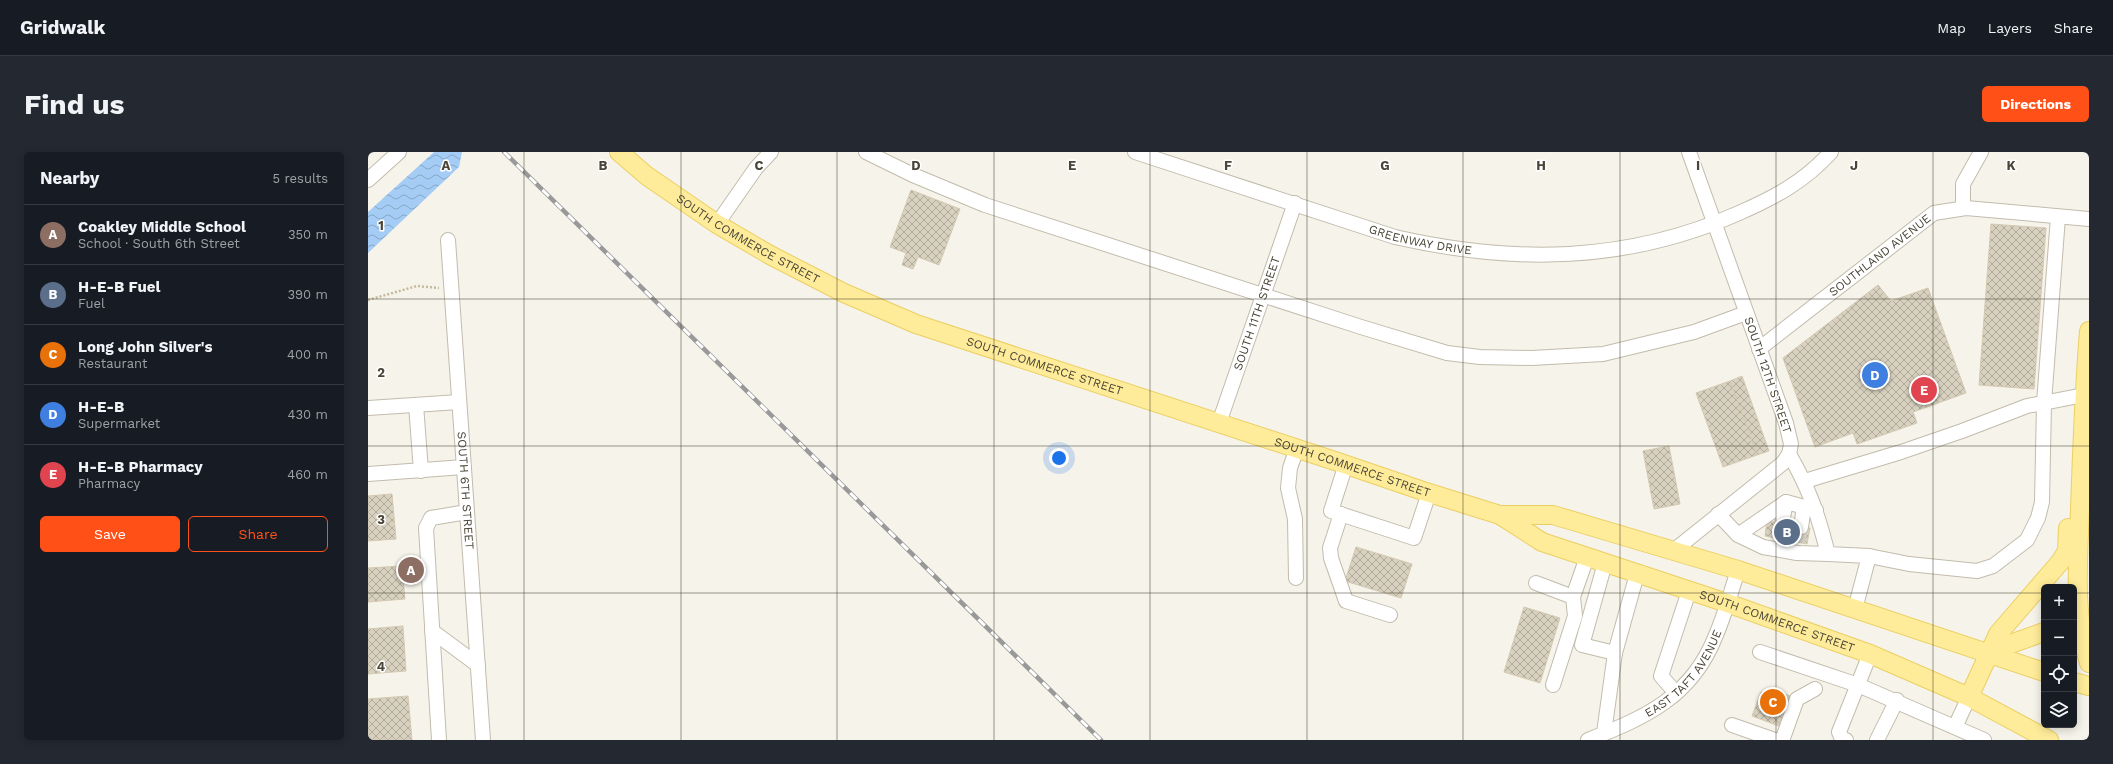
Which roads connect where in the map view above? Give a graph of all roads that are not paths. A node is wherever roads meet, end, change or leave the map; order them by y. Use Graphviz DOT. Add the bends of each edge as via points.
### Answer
graph roads {
  1 [pos="399,152"];
  2 [pos="619,152"];
  3 [pos="771,152"];
  4 [pos="866,152"];
  5 [pos="1135,152"];
  6 [pos="1689,152"];
  7 [pos="1831,152"];
  8 [pos="1981,152"];
  9 [pos="370,173"];
  10 [pos="1295,204"];
  11 [pos="1963,208"];
  12 [pos="2058,217"];
  13 [pos="2089,219"];
  14 [pos="717,224"];
  15 [pos="1714,224"];
  16 [pos="448,240"];
  17 [pos="1262,295"];
  18 [pos="1746,313"];
  19 [pos="2089,331"];
  20 [pos="1759,349"];
  21 [pos="2086,394"];
  22 [pos="459,402"];
  23 [pos="2044,403"];
  24 [pos="416,405"];
  25 [pos="368,408"];
  26 [pos="2083,422"];
  27 [pos="1219,423"];
  28 [pos="1297,448"];
  29 [pos="1789,454"];
  30 [pos="1346,464"];
  31 [pos="464,467"];
  32 [pos="421,470"];
  33 [pos="368,474"];
  34 [pos="1805,481"];
  35 [pos="1429,493"];
  36 [pos="1786,502"];
  37 [pos="1810,508"];
  38 [pos="467,512"];
  39 [pos="1341,514"];
  40 [pos="1718,514"];
  41 [pos="1500,515"];
  42 [pos="1782,523"];
  43 [pos="1801,527"];
  44 [pos="1738,535"];
  45 [pos="1672,552"];
  46 [pos="1828,554"];
  47 [pos="1869,556"];
  48 [pos="1587,557"];
  49 [pos="1605,563"];
  50 [pos="1738,570"];
  51 [pos="1637,574"];
  52 [pos="2078,575"];
  53 [pos="1296,578"];
  54 [pos="1536,583"];
  55 [pos="2089,589"];
  56 [pos="1689,591"];
  57 [pos="1573,596"];
  58 [pos="1727,603"];
  59 [pos="1855,609"];
  60 [pos="1390,615"];
  61 [pos="2081,619"];
  62 [pos="432,631"];
  63 [pos="2041,633"];
  64 [pos="1760,652"];
  65 [pos="1988,652"];
  66 [pos="1615,653"];
  67 [pos="1870,654"];
  68 [pos="2089,663"];
  69 [pos="478,665"];
  70 [pos="2041,671"];
  71 [pos="2077,683"];
  72 [pos="1553,685"];
  73 [pos="1858,685"];
  74 [pos="2089,686"];
  75 [pos="1815,689"];
  76 [pos="1676,693"];
  77 [pos="1969,697"];
  78 [pos="1897,700"];
  79 [pos="1732,725"];
  80 [pos="1955,727"];
  81 [pos="1604,733"];
  82 [pos="439,740"];
  83 [pos="483,740"];
  84 [pos="1588,740"];
  85 [pos="1775,740"];
  86 [pos="1781,740"];
  87 [pos="1846,740"];
  88 [pos="1877,740"];
  89 [pos="1984,740"];
  90 [pos="2049,740"];
  1 -- 9 [label="street"];
  2 -- 14 [label="main road, SOUTH COMMERCE STREET" via="647,176"];
  3 -- 14 [label="street" via="756,168"];
  4 -- 17 [label="street" via="985,205"];
  5 -- 10 [label="street, GREENWAY DRIVE"];
  6 -- 15 [label="street, SOUTH 12TH STREET"];
  7 -- 15 [label="street, GREENWAY DRIVE" via="1817,168 1779,195"];
  8 -- 11 [label="street" via="1964,184"];
  10 -- 15 [label="street, GREENWAY DRIVE" via="1395,237 1479,253 1523,255 1595,252 1663,241"];
  10 -- 17 [label="street, SOUTH 11TH STREET"];
  11 -- 12 [label="street, SOUTHLAND AVENUE"];
  11 -- 20 [label="street, SOUTHLAND AVENUE" via="1934,213"];
  12 -- 13 [label="street, SOUTHLAND AVENUE"];
  12 -- 23 [label="street"];
  14 -- 27 [label="main road, SOUTH COMMERCE STREET" via="844,293 916,324"];
  15 -- 18 [label="street, SOUTH 12TH STREET"];
  16 -- 22 [label="street, SOUTH 6TH STREET"];
  17 -- 18 [label="street" via="1422,347 1447,353 1487,357 1568,358 1603,354 1694,332"];
  17 -- 27 [label="street, SOUTH 11TH STREET"];
  18 -- 20 [label="street, SOUTH 12TH STREET"];
  19 -- 21 [label="main road"];
  20 -- 29 [label="street, SOUTH 12TH STREET" via="1790,434"];
  21 -- 23 [label="street"];
  21 -- 26 [label="main road"];
  22 -- 24 [label="street"];
  22 -- 31 [label="street, SOUTH 6TH STREET"];
  23 -- 34 [label="street" via="2027,406 1901,452"];
  23 -- 47 [label="street" via="2042,502 2038,518 2027,540 1993,566 1977,571 1909,564"];
  24 -- 25 [label="street"];
  24 -- 32 [label="street"];
  26 -- 52 [label="main road"];
  26 -- 65 [label="main road" via="2073,467 2066,551 2061,561 1998,634"];
  27 -- 28 [label="main road, SOUTH COMMERCE STREET"];
  28 -- 30 [label="main road, SOUTH COMMERCE STREET"];
  28 -- 53 [label="street" via="1290,468 1288,488 1295,519"];
  29 -- 34 [label="street"];
  29 -- 40 [label="street" via="1774,471"];
  30 -- 35 [label="main road, SOUTH COMMERCE STREET"];
  30 -- 39 [label="street" via="1331,511"];
  31 -- 32 [label="street"];
  31 -- 38 [label="street, SOUTH 6TH STREET"];
  32 -- 33 [label="street"];
  34 -- 37 [label="street"];
  35 -- 39 [label="street" via="1414,538"];
  35 -- 41 [label="main road, SOUTH COMMERCE STREET"];
  36 -- 37 [label="street"];
  36 -- 42 [label="street"];
  36 -- 44 [label="street"];
  37 -- 43 [label="street"];
  37 -- 46 [label="street"];
  38 -- 62 [label="street" via="437,516 427,522"];
  38 -- 69 [label="street, SOUTH 6TH STREET"];
  39 -- 60 [label="street" via="1330,548 1346,601"];
  40 -- 44 [label="street"];
  40 -- 45 [label="street"];
  41 -- 45 [label="main road, SOUTH COMMERCE STREET" via="1553,516"];
  41 -- 48 [label="main road, SOUTH COMMERCE STREET" via="1542,542"];
  44 -- 46 [label="street" via="1763,547 1777,544"];
  45 -- 50 [label="main road, SOUTH COMMERCE STREET"];
  46 -- 47 [label="street"];
  47 -- 59 [label="street"];
  48 -- 49 [label="main road, SOUTH COMMERCE STREET"];
  48 -- 57 [label="street"];
  49 -- 51 [label="main road, SOUTH COMMERCE STREET"];
  49 -- 66 [label="street" via="1582,645"];
  50 -- 58 [label="street, EAST TAFT AVENUE"];
  50 -- 59 [label="main road, SOUTH COMMERCE STREET"];
  51 -- 56 [label="main road, SOUTH COMMERCE STREET"];
  51 -- 66 [label="street"];
  52 -- 55 [label="main road"];
  52 -- 61 [label="main road"];
  54 -- 57 [label="street"];
  56 -- 58 [label="main road, SOUTH COMMERCE STREET"];
  56 -- 76 [label="street" via="1661,676"];
  57 -- 72 [label="street" via="1575,616"];
  58 -- 67 [label="main road, SOUTH COMMERCE STREET"];
  58 -- 76 [label="street, EAST TAFT AVENUE" via="1706,655"];
  59 -- 65 [label="main road, SOUTH COMMERCE STREET"];
  61 -- 68 [label="main road"];
  62 -- 69 [label="street"];
  62 -- 82 [label="street"];
  63 -- 65 [label="main road"];
  64 -- 73 [label="street"];
  65 -- 70 [label="main road, SOUTH COMMERCE STREET"];
  65 -- 77 [label="main road"];
  66 -- 81 [label="street"];
  67 -- 73 [label="street"];
  67 -- 77 [label="main road, SOUTH COMMERCE STREET"];
  69 -- 83 [label="street, SOUTH 6TH STREET"];
  71 -- 74 [label="main road"];
  73 -- 78 [label="street"];
  73 -- 87 [label="street" via="1839,732 1842,739"];
  75 -- 86 [label="street" via="1797,699"];
  76 -- 81 [label="street, EAST TAFT AVENUE" via="1655,710"];
  77 -- 80 [label="street"];
  77 -- 90 [label="main road, SOUTH COMMERCE STREET"];
  78 -- 80 [label="street"];
  78 -- 88 [label="street"];
  79 -- 85 [label="street"];
  80 -- 89 [label="street"];
  81 -- 84 [label="street, EAST TAFT AVENUE"];
}
